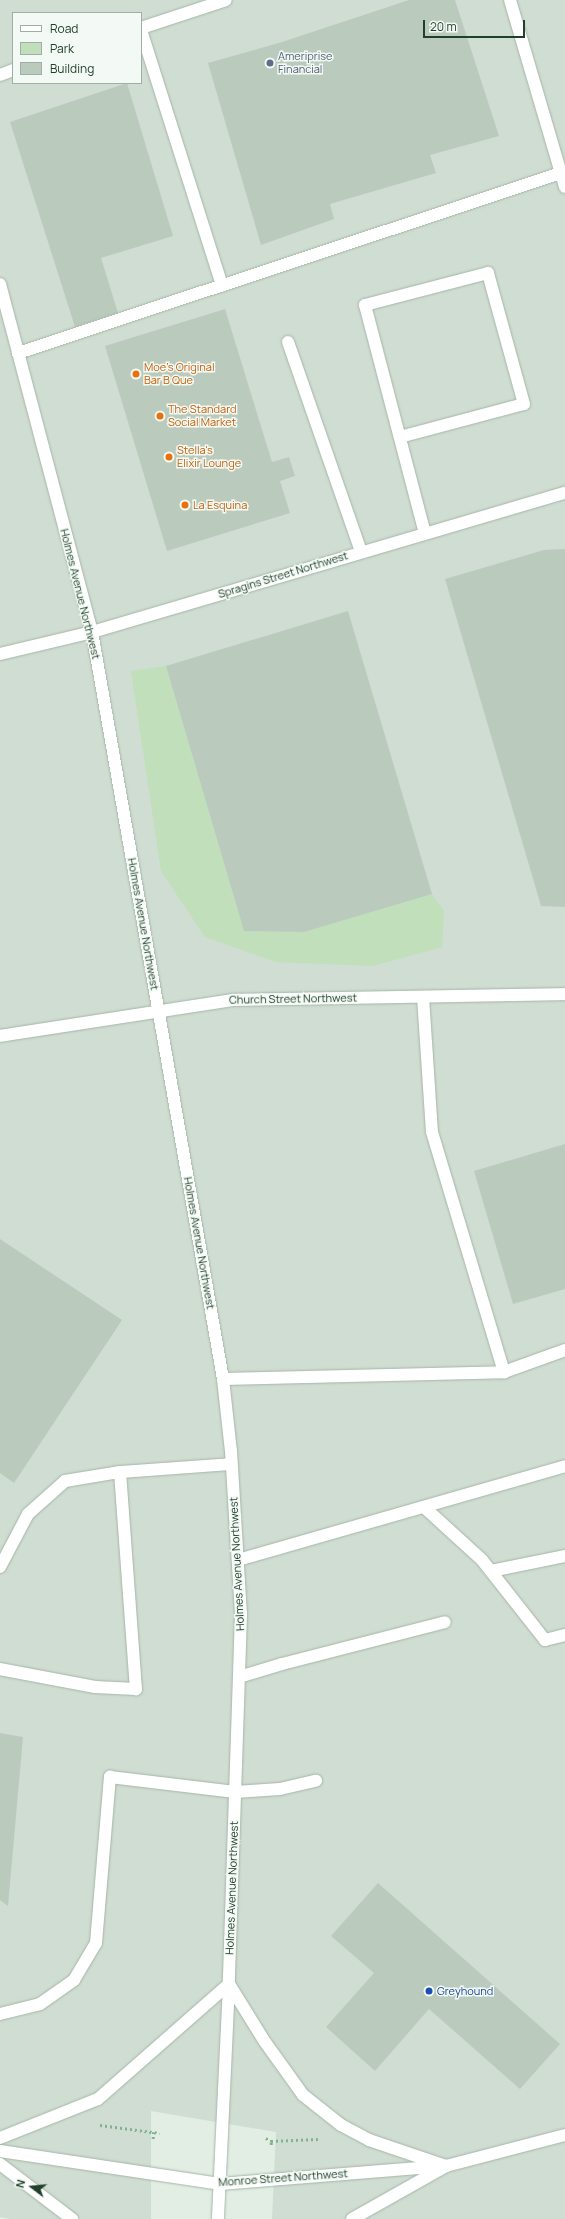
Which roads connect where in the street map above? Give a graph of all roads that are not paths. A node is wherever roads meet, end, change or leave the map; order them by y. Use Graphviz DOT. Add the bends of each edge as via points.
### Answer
graph roads {
  1 [pos="226,0"];
  2 [pos="510,0"];
  3 [pos="142,29"];
  4 [pos="142,32"];
  5 [pos="12,70"];
  6 [pos="0,74"];
  7 [pos="561,173"];
  8 [pos="565,187"];
  9 [pos="0,284"];
  10 [pos="222,285"];
  11 [pos="288,342"];
  12 [pos="18,353"];
  13 [pos="400,437"];
  14 [pos="565,493"];
  15 [pos="425,533"];
  16 [pos="360,552"];
  17 [pos="92,632"];
  18 [pos="0,654"];
  19 [pos="565,994"];
  20 [pos="423,997"];
  21 [pos="158,1012"];
  22 [pos="0,1036"];
  23 [pos="565,1350"];
  24 [pos="504,1372"];
  25 [pos="222,1379"];
  26 [pos="232,1464"];
  27 [pos="565,1466"];
  28 [pos="120,1472"];
  29 [pos="424,1507"];
  30 [pos="565,1556"];
  31 [pos="238,1560"];
  32 [pos="0,1567"];
  33 [pos="491,1572"];
  34 [pos="445,1622"];
  35 [pos="565,1635"];
  36 [pos="0,1669"];
  37 [pos="239,1677"];
  38 [pos="316,1780"];
  39 [pos="235,1792"];
  40 [pos="229,1984"];
  41 [pos="0,2014"];
  42 [pos="565,2135"];
  43 [pos="0,2138"];
  44 [pos="0,2151"];
  45 [pos="0,2164"];
  46 [pos="446,2166"];
  47 [pos="220,2184"];
  48 [pos="72,2219"];
  49 [pos="218,2219"];
  50 [pos="352,2219"];
  1 -- 3 [label="main road"];
  2 -- 7 [label="main road"];
  4 -- 10 [label="main road"];
  5 -- 6 [label="main road"];
  7 -- 8 [label="main road"];
  7 -- 10 [label="main road" via="523,188"];
  9 -- 12 [label="main road, Holmes Avenue Northwest"];
  10 -- 12 [label="main road"];
  11 -- 16 [label="main road"];
  12 -- 17 [label="main road, Holmes Avenue Northwest"];
  13 -- 13 [label="main road" via="365,305 488,273 524,404"];
  13 -- 15 [label="main road"];
  14 -- 15 [label="main road, Spragins Street Northwest"];
  15 -- 16 [label="main road, Spragins Street Northwest"];
  16 -- 17 [label="main road, Spragins Street Northwest"];
  17 -- 18 [label="main road, Spragins Street Northwest"];
  17 -- 21 [label="main road, Holmes Avenue Northwest"];
  19 -- 20 [label="main road, Church Street Northwest"];
  20 -- 21 [label="main road, Church Street Northwest" via="233,1000"];
  20 -- 24 [label="main road" via="432,1132"];
  21 -- 22 [label="main road, Church Street Northwest"];
  21 -- 25 [label="main road, Holmes Avenue Northwest"];
  23 -- 24 [label="main road"];
  24 -- 25 [label="main road"];
  25 -- 26 [label="main road, Holmes Avenue Northwest"];
  26 -- 28 [label="main road"];
  26 -- 31 [label="main road, Holmes Avenue Northwest"];
  27 -- 29 [label="main road"];
  28 -- 32 [label="main road" via="65,1481 28,1514"];
  28 -- 36 [label="main road" via="136,1689 95,1687"];
  29 -- 31 [label="main road"];
  29 -- 33 [label="main road"];
  30 -- 33 [label="main road"];
  31 -- 37 [label="main road, Holmes Avenue Northwest" via="241,1614"];
  33 -- 35 [label="main road" via="545,1640"];
  34 -- 37 [label="main road"];
  37 -- 39 [label="main road, Holmes Avenue Northwest"];
  38 -- 39 [label="main road" via="280,1789"];
  39 -- 40 [label="main road, Holmes Avenue Northwest"];
  39 -- 41 [label="main road" via="110,1777 96,1943 74,1980 40,2004"];
  40 -- 43 [label="main road" via="98,2099"];
  40 -- 46 [label="main road" via="265,2042 303,2095 341,2125 369,2140"];
  40 -- 47 [label="main road, Holmes Avenue Northwest"];
  42 -- 46 [label="main road, Monroe Street Northwest"];
  44 -- 47 [label="main road, Monroe Street Northwest"];
  45 -- 48 [label="main road"];
  46 -- 47 [label="main road, Monroe Street Northwest"];
  46 -- 50 [label="main road"];
  47 -- 49 [label="main road, Holmes Avenue Northwest"];
}
